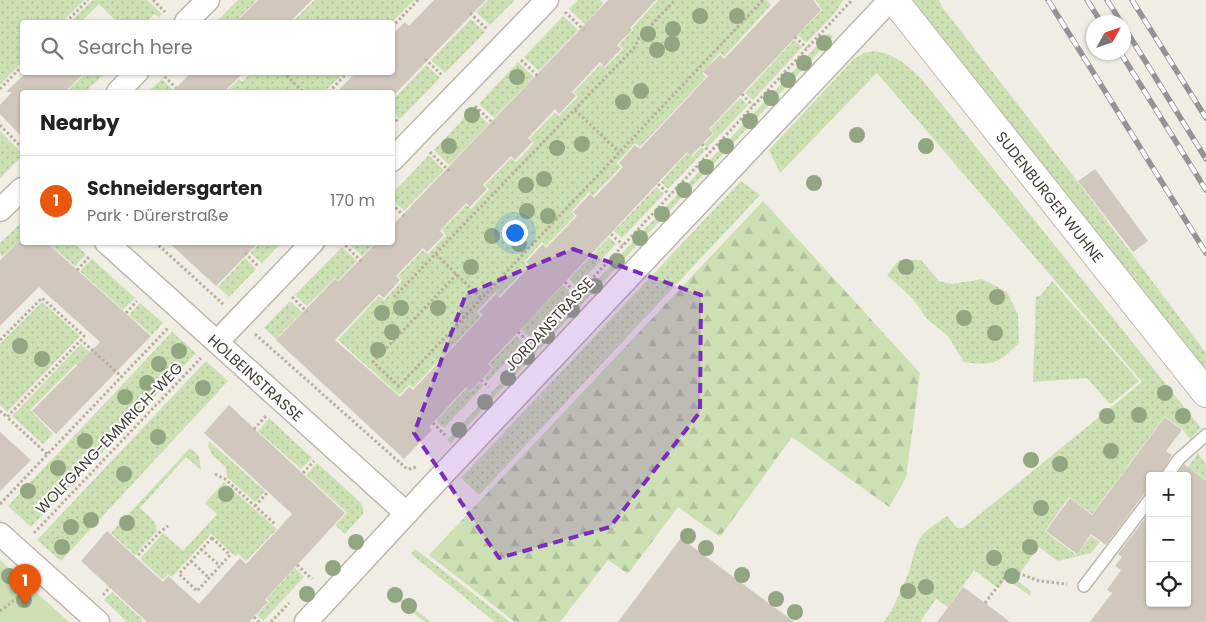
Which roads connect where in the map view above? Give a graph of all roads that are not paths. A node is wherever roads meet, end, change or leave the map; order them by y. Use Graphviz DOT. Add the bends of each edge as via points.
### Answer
graph roads {
  1 [pos="208,0"];
  2 [pos="892,0"];
  3 [pos="554,4"];
  4 [pos="177,19"];
  5 [pos="134,75"];
  6 [pos="120,90"];
  7 [pos="395,157"];
  8 [pos="20,191"];
  9 [pos="0,210"];
  10 [pos="310,245"];
  11 [pos="99,248"];
  12 [pos="217,342"];
  13 [pos="1206,393"];
  14 [pos="1206,435"];
  15 [pos="1170,472"];
  16 [pos="1146,504"];
  17 [pos="406,513"];
  18 [pos="0,534"];
  19 [pos="1084,586"];
  20 [pos="98,622"];
  21 [pos="306,622"];
  1 -- 4 [label="street"];
  2 -- 13 [label="street, SUDENBURGER WUHNE"];
  2 -- 17 [label="street, JORDANSTRASSE"];
  3 -- 7 [label="street"];
  5 -- 6 [label="street"];
  8 -- 9 [label="street"];
  10 -- 12 [label="street" via="234,314"];
  11 -- 12 [label="street, HOLBEINSTRASSE"];
  12 -- 17 [label="street, HOLBEINSTRASSE"];
  14 -- 15 [label="lane" via="1179,459"];
  16 -- 19 [label="lane"];
  17 -- 21 [label="street, JORDANSTRASSE"];
  18 -- 20 [label="street"];
}
